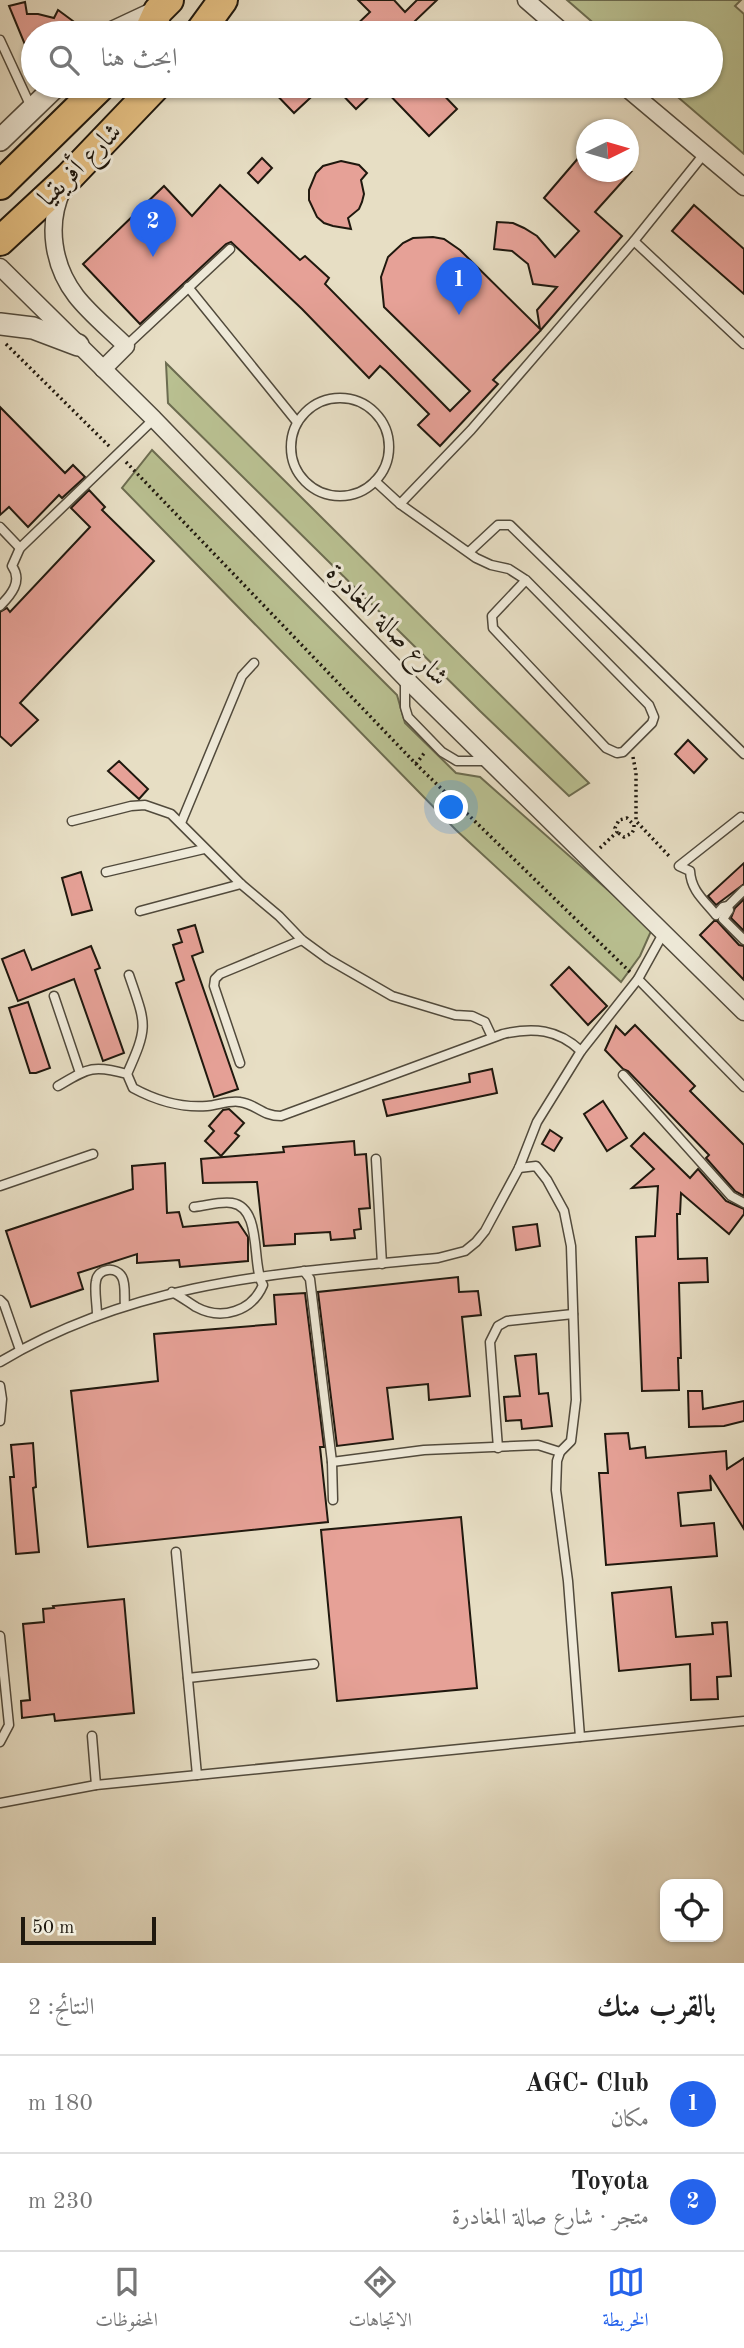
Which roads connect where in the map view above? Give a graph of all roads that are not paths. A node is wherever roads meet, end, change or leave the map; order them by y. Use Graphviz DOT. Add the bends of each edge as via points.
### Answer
graph roads {
  1 [pos="223,0"];
  2 [pos="526,0"];
  3 [pos="208,21"];
  4 [pos="550,21"];
  5 [pos="0,40"];
  6 [pos="21,86"];
  7 [pos="27,98"];
  8 [pos="44,98"];
  9 [pos="89,98"];
  10 [pos="145,98"];
  11 [pos="638,98"];
  12 [pos="32,110"];
  13 [pos="0,140"];
  14 [pos="704,155"];
  15 [pos="69,177"];
  16 [pos="0,186"];
  17 [pos="744,187"];
  18 [pos="0,241"];
  19 [pos="634,241"];
  20 [pos="230,249"];
  21 [pos="0,267"];
  22 [pos="188,288"];
  23 [pos="0,324"];
  24 [pos="744,344"];
  25 [pos="78,345"];
  26 [pos="126,346"];
  27 [pos="103,369"];
  28 [pos="154,419"];
  29 [pos="297,422"];
  30 [pos="375,481"];
  31 [pos="400,504"];
  32 [pos="0,527"];
  33 [pos="20,548"];
  34 [pos="469,552"];
  35 [pos="526,580"];
  36 [pos="0,606"];
  37 [pos="254,663"];
  38 [pos="405,678"];
  39 [pos="743,755"];
  40 [pos="490,761"];
  41 [pos="741,817"];
  42 [pos="72,821"];
  43 [pos="181,823"];
  44 [pos="204,849"];
  45 [pos="107,872"];
  46 [pos="241,884"];
  47 [pos="744,890"];
  48 [pos="728,906"];
  49 [pos="140,911"];
  50 [pos="664,932"];
  51 [pos="302,940"];
  52 [pos="744,940"];
  53 [pos="129,975"];
  54 [pos="638,979"];
  55 [pos="54,996"];
  56 [pos="744,1012"];
  57 [pos="492,1037"];
  58 [pos="581,1051"];
  59 [pos="240,1063"];
  60 [pos="80,1073"];
  61 [pos="127,1074"];
  62 [pos="623,1075"];
  63 [pos="58,1086"];
  64 [pos="744,1087"];
  65 [pos="93,1154"];
  66 [pos="376,1159"];
  67 [pos="519,1168"];
  68 [pos="0,1186"];
  69 [pos="744,1203"];
  70 [pos="194,1207"];
  71 [pos="382,1264"];
  72 [pos="304,1271"];
  73 [pos="258,1277"];
  74 [pos="172,1292"];
  75 [pos="0,1300"];
  76 [pos="125,1305"];
  77 [pos="573,1314"];
  78 [pos="97,1315"];
  79 [pos="20,1350"];
  80 [pos="0,1362"];
  81 [pos="0,1386"];
  82 [pos="0,1421"];
  83 [pos="498,1448"];
  84 [pos="560,1452"];
  85 [pos="332,1462"];
  86 [pos="332,1500"];
  87 [pos="176,1552"];
  88 [pos="0,1636"];
  89 [pos="314,1664"];
  90 [pos="188,1678"];
  91 [pos="744,1721"];
  92 [pos="92,1737"];
  93 [pos="580,1737"];
  94 [pos="0,1742"];
  95 [pos="198,1775"];
  96 [pos="96,1785"];
  97 [pos="0,1802"];
  1 -- 3 [label="highway"];
  2 -- 4 [label="street"];
  5 -- 6 [label="lane"];
  7 -- 12 [label="lane"];
  8 -- 12 [label="street"];
  9 -- 16 [label="highway, شارع أفريقيا"];
  10 -- 15 [label="highway, شارع أفريقيا"];
  11 -- 14 [label="street"];
  12 -- 13 [label="street"];
  14 -- 17 [label="street"];
  14 -- 19 [label="lane"];
  15 -- 18 [label="highway, شارع أفريقيا"];
  15 -- 26 [label="street" via="54,217 57,260 77,298"];
  19 -- 24 [label="lane"];
  19 -- 31 [label="lane" via="471,430"];
  20 -- 22 [label="lane"];
  21 -- 25 [label="street, شارع صالة المغادرة"];
  22 -- 26 [label="lane"];
  22 -- 29 [label="lane"];
  23 -- 25 [label="street" via="33,328"];
  25 -- 27 [label="street, شارع صالة المغادرة"];
  26 -- 27 [label="street"];
  27 -- 28 [label="street, شارع صالة المغادرة"];
  28 -- 33 [label="lane"];
  28 -- 38 [label="street, شارع صالة المغادرة"];
  29 -- 30 [label="lane" via="292,456 295,468 310,486 344,496"];
  29 -- 30 [label="lane" via="324,400 348,398 369,407 384,426 389,449"];
  30 -- 31 [label="lane"];
  31 -- 34 [label="lane"];
  32 -- 33 [label="lane"];
  33 -- 36 [label="lane" via="12,566 16,584"];
  34 -- 35 [label="lane"];
  34 -- 39 [label="lane" via="498,524 510,525"];
  35 -- 35 [label="lane" via="653,710 652,723 628,748 617,753 606,748 493,628 492,616"];
  37 -- 43 [label="lane" via="242,676"];
  38 -- 40 [label="street, شارع صالة المغادرة"];
  38 -- 40 [label="lane" via="408,717 442,752 457,761"];
  40 -- 50 [label="street, شارع صالة المغادرة"];
  41 -- 48 [label="lane" via="679,866 690,872 699,898 716,915"];
  42 -- 43 [label="lane" via="145,805 171,814"];
  43 -- 44 [label="lane"];
  44 -- 45 [label="lane"];
  44 -- 46 [label="lane"];
  46 -- 49 [label="lane"];
  46 -- 51 [label="lane"];
  47 -- 48 [label="lane"];
  48 -- 52 [label="lane" via="723,919"];
  50 -- 54 [label="lane"];
  50 -- 56 [label="street, شارع صالة المغادرة"];
  51 -- 57 [label="lane" via="392,996 485,1022"];
  51 -- 59 [label="lane" via="215,979"];
  53 -- 61 [label="lane" via="144,1029"];
  54 -- 58 [label="lane"];
  54 -- 64 [label="lane"];
  55 -- 60 [label="lane"];
  57 -- 58 [label="lane" via="544,1031 569,1039"];
  57 -- 61 [label="lane" via="281,1116 261,1113 238,1101 205,1106 156,1099 133,1088"];
  58 -- 67 [label="lane" via="537,1122"];
  60 -- 61 [label="lane" via="97,1069"];
  60 -- 63 [label="lane"];
  62 -- 69 [label="lane" via="731,1196"];
  65 -- 68 [label="lane"];
  66 -- 71 [label="lane"];
  67 -- 71 [label="lane" via="485,1231 465,1251"];
  67 -- 77 [label="lane" via="536,1166 564,1211 571,1246"];
  70 -- 73 [label="lane" via="229,1202 247,1213 255,1235"];
  71 -- 72 [label="lane"];
  72 -- 73 [label="lane"];
  72 -- 85 [label="lane" via="310,1279"];
  73 -- 74 [label="lane"];
  73 -- 74 [label="lane" via="263,1285 258,1297 223,1314 197,1307"];
  74 -- 76 [label="lane"];
  75 -- 79 [label="lane"];
  76 -- 78 [label="lane"];
  76 -- 78 [label="lane" via="124,1280 112,1269 104,1270 95,1282"];
  77 -- 83 [label="lane" via="507,1321 493,1333 489,1351"];
  77 -- 84 [label="lane" via="575,1417 571,1441"];
  78 -- 79 [label="lane"];
  79 -- 80 [label="lane"];
  81 -- 82 [label="lane"];
  83 -- 84 [label="lane" via="538,1445"];
  83 -- 85 [label="lane" via="424,1450"];
  84 -- 93 [label="lane" via="556,1490"];
  85 -- 86 [label="lane"];
  87 -- 90 [label="lane"];
  88 -- 94 [label="lane" via="9,1725"];
  89 -- 90 [label="lane"];
  90 -- 95 [label="lane"];
  91 -- 93 [label="lane"];
  92 -- 96 [label="lane"];
  93 -- 95 [label="lane"];
  95 -- 96 [label="lane"];
  96 -- 97 [label="lane"];
}
